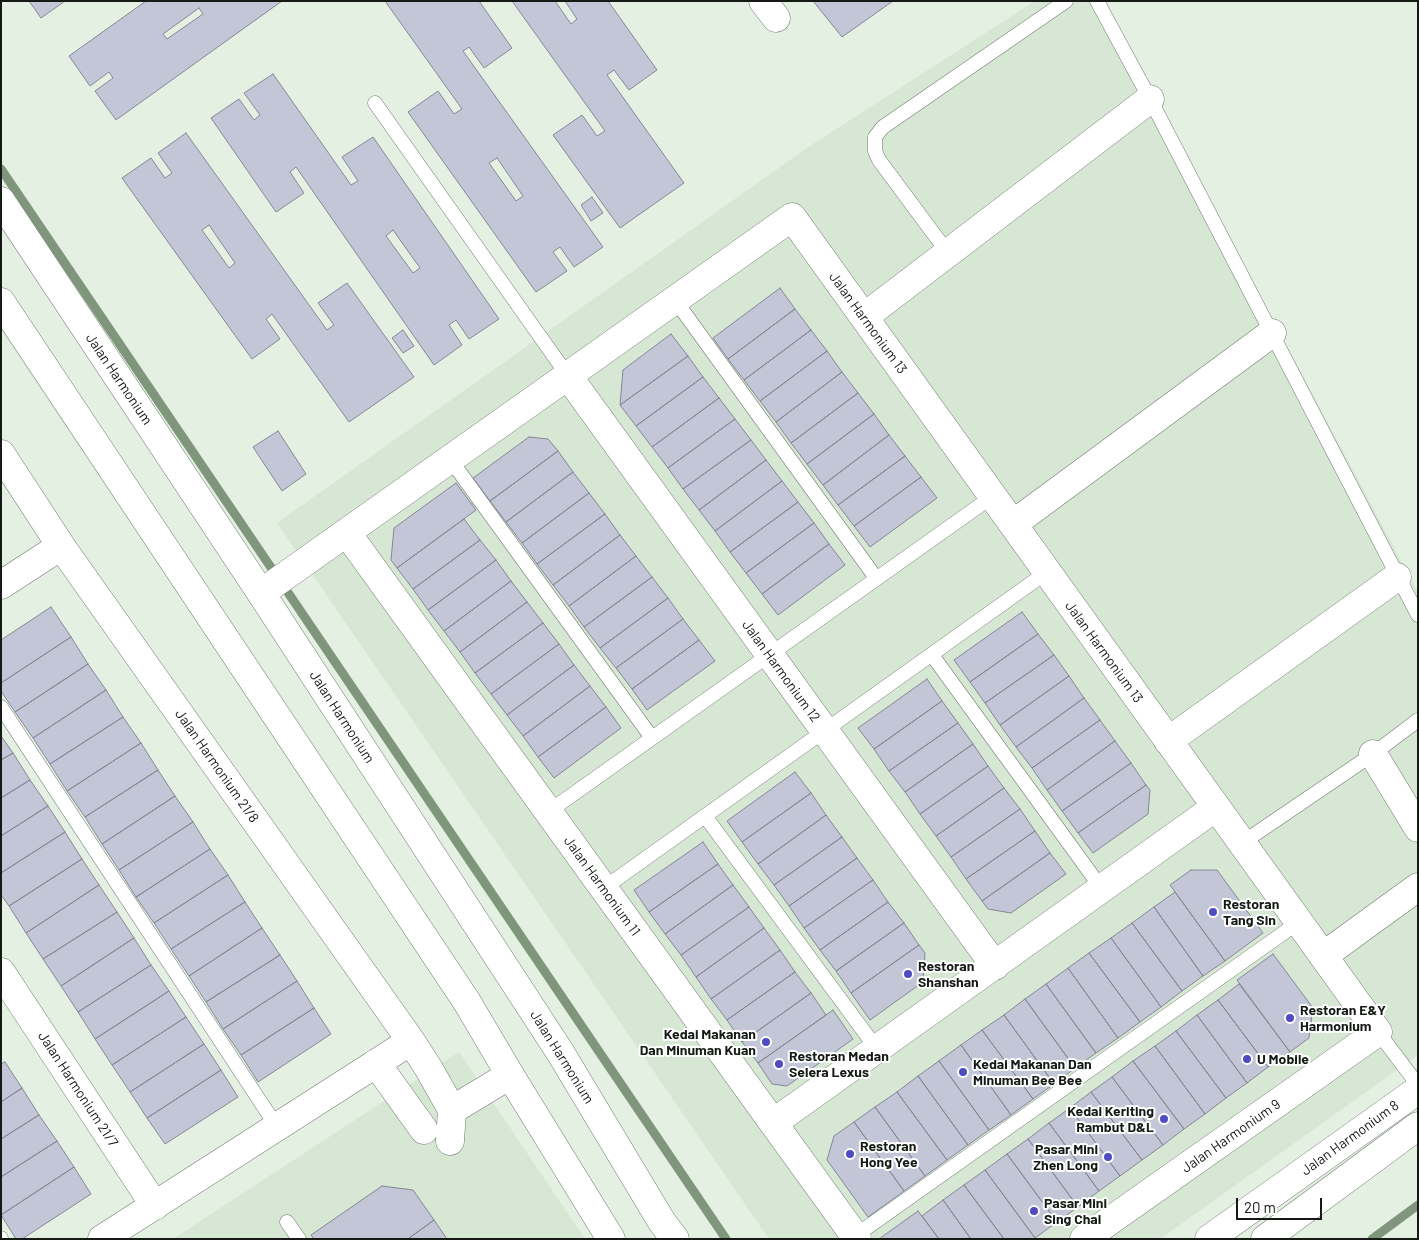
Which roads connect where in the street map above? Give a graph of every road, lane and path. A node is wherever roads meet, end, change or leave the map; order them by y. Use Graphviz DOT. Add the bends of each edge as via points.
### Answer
graph roads {
  1 [pos="1066,1"];
  2 [pos="1097,1"];
  3 [pos="1150,99"];
  4 [pos="375,103"];
  5 [pos="1,201"];
  6 [pos="948,253"];
  7 [pos="675,300"];
  8 [pos="1,302"];
  9 [pos="864,317"];
  10 [pos="1272,333"];
  11 [pos="568,376"];
  12 [pos="1,454"];
  13 [pos="450,459"];
  14 [pos="993,496"];
  15 [pos="1013,524"];
  16 [pos="347,533"];
  17 [pos="62,546"];
  18 [pos="1047,572"];
  19 [pos="1398,577"];
  20 [pos="876,578"];
  21 [pos="1,585"];
  22 [pos="261,593"];
  23 [pos="1418,615"];
  24 [pos="769,654"];
  25 [pos="932,654"];
  26 [pos="1,707"];
  27 [pos="1418,720"];
  28 [pos="825,731"];
  29 [pos="652,738"];
  30 [pos="1168,741"];
  31 [pos="1373,754"];
  32 [pos="1216,807"];
  33 [pos="548,812"];
  34 [pos="705,816"];
  35 [pos="1418,828"];
  36 [pos="1242,844"];
  37 [pos="1418,887"];
  38 [pos="604,888"];
  39 [pos="1102,889"];
  40 [pos="1299,922"];
  41 [pos="1323,956"];
  42 [pos="995,966"];
  43 [pos="1,972"];
  44 [pos="1378,1032"];
  45 [pos="411,1041"];
  46 [pos="877,1049"];
  47 [pos="376,1064"];
  48 [pos="510,1075"];
  49 [pos="1418,1085"];
  50 [pos="1418,1090"];
  51 [pos="452,1110"];
  52 [pos="773,1123"];
  53 [pos="1418,1126"];
  54 [pos="277,1127"];
  55 [pos="424,1130"];
  56 [pos="450,1141"];
  57 [pos="155,1206"];
  58 [pos="287,1222"];
  59 [pos="856,1238"];
  60 [pos="102,1239"];
  61 [pos="299,1239"];
  62 [pos="611,1239"];
  63 [pos="675,1239"];
  64 [pos="1084,1239"];
  65 [pos="1209,1239"];
  66 [pos="1265,1239"];
  1 -- 6 [label="lane" via="883,127 876,137 879,160"];
  2 -- 3 [label="lane"];
  3 -- 6 [label="street"];
  3 -- 10 [label="lane"];
  4 -- 11 [label="lane"];
  5 -- 22 [label="street, Jalan Harmonium"];
  6 -- 9 [label="street"];
  7 -- 9 [label="street, Jalan Harmonium 13" via="792,217"];
  7 -- 11 [label="street"];
  7 -- 20 [label="lane"];
  8 -- 48 [label="street" via="461,994"];
  9 -- 14 [label="street, Jalan Harmonium 13"];
  10 -- 15 [label="street"];
  10 -- 19 [label="lane"];
  11 -- 13 [label="street"];
  11 -- 24 [label="street, Jalan Harmonium 12"];
  12 -- 17 [label="street, Jalan Harmonium 21/8"];
  13 -- 16 [label="street"];
  13 -- 29 [label="lane"];
  14 -- 15 [label="street, Jalan Harmonium 13"];
  14 -- 20 [label="lane"];
  15 -- 18 [label="street, Jalan Harmonium 13"];
  16 -- 22 [label="street"];
  16 -- 33 [label="street, Jalan Harmonium 11"];
  17 -- 21 [label="street"];
  17 -- 45 [label="street, Jalan Harmonium 21/8"];
  18 -- 25 [label="lane"];
  18 -- 30 [label="street, Jalan Harmonium 13"];
  19 -- 23 [label="lane"];
  19 -- 30 [label="street"];
  20 -- 24 [label="lane"];
  22 -- 63 [label="street, Jalan Harmonium" via="560,1052"];
  24 -- 28 [label="street, Jalan Harmonium 12"];
  24 -- 29 [label="lane"];
  25 -- 28 [label="lane"];
  25 -- 39 [label="lane"];
  26 -- 54 [label="lane"];
  27 -- 31 [label="lane"];
  28 -- 34 [label="lane"];
  28 -- 42 [label="street, Jalan Harmonium 12"];
  29 -- 33 [label="lane"];
  30 -- 32 [label="street, Jalan Harmonium 13"];
  31 -- 35 [label="street"];
  31 -- 36 [label="lane"];
  32 -- 36 [label="street, Jalan Harmonium 13"];
  32 -- 39 [label="street"];
  33 -- 38 [label="street, Jalan Harmonium 11"];
  34 -- 38 [label="lane"];
  34 -- 46 [label="lane"];
  36 -- 40 [label="street, Jalan Harmonium 13"];
  37 -- 41 [label="street"];
  38 -- 52 [label="street, Jalan Harmonium 11"];
  39 -- 42 [label="street"];
  40 -- 41 [label="street, Jalan Harmonium 13"];
  40 -- 59 [label="lane"];
  41 -- 44 [label="street, Jalan Harmonium 13"];
  42 -- 46 [label="street"];
  43 -- 57 [label="street, Jalan Harmonium 21/7"];
  44 -- 49 [label="lane, Jalan Harmonium 13"];
  44 -- 64 [label="street, Jalan Harmonium 9"];
  45 -- 47 [label="street"];
  45 -- 51 [label="street, Jalan Harmonium 21/8"];
  46 -- 52 [label="street"];
  47 -- 54 [label="street"];
  47 -- 55 [label="street"];
  48 -- 51 [label="street"];
  48 -- 62 [label="street"];
  50 -- 65 [label="street, Jalan Harmonium 8"];
  51 -- 56 [label="street"];
  52 -- 59 [label="street, Jalan Harmonium 11"];
  53 -- 66 [label="street"];
  54 -- 57 [label="street"];
  57 -- 60 [label="street"];
  58 -- 61 [label="lane"];
}
